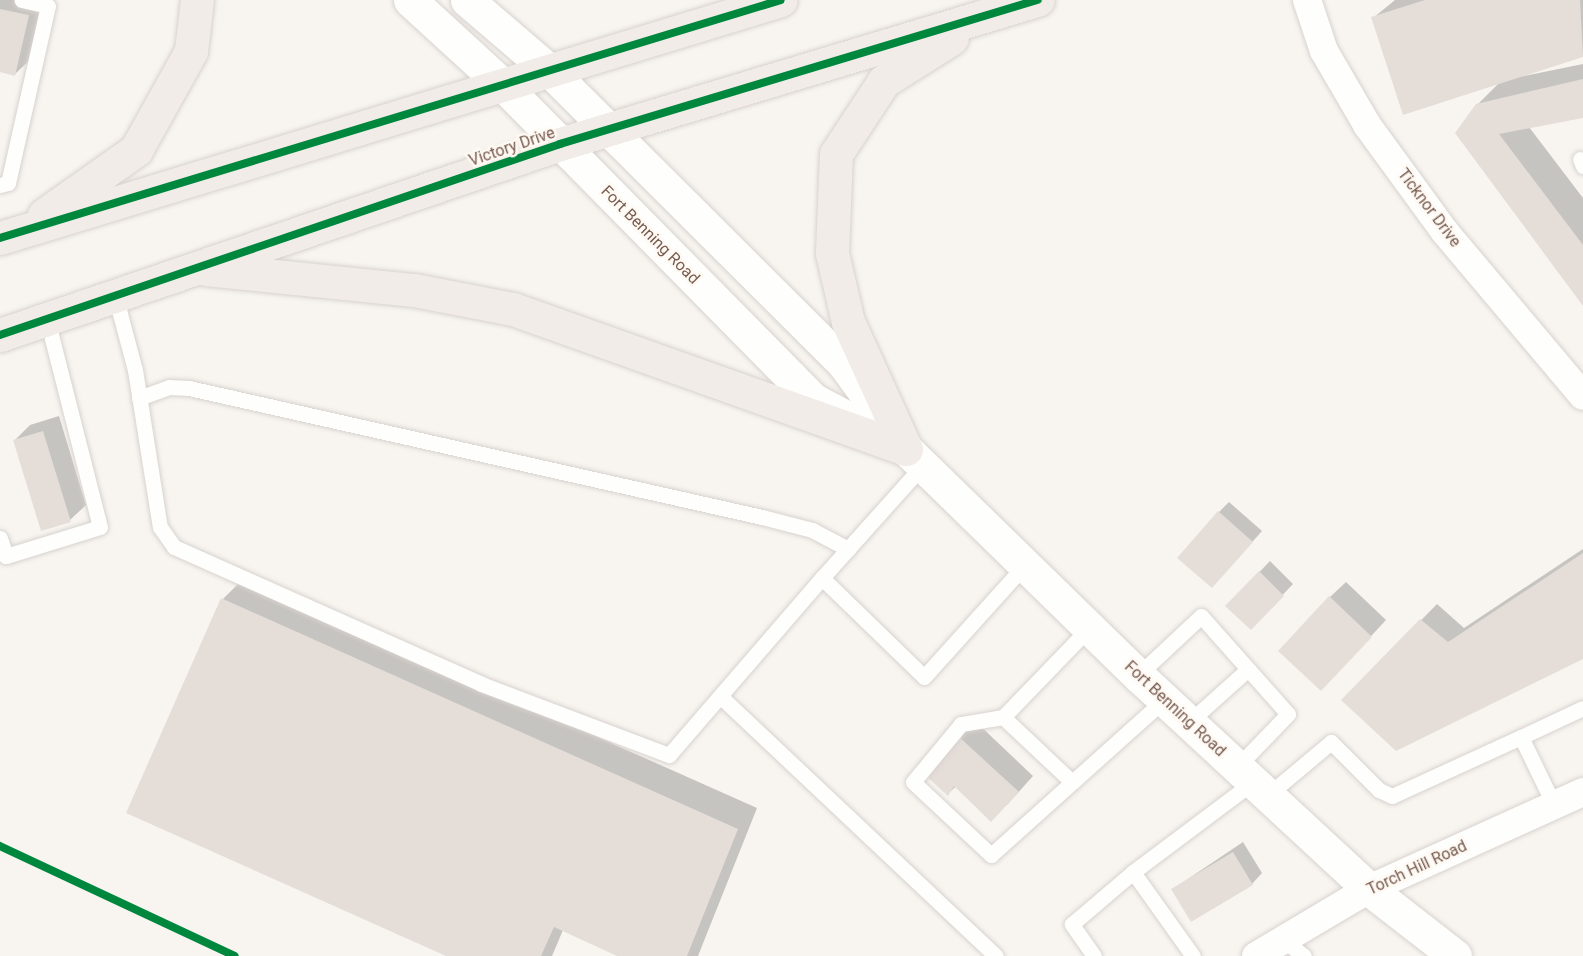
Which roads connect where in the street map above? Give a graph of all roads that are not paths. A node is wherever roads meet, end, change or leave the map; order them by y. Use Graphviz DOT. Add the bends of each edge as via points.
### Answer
graph roads {
  1 [pos="22,0"];
  2 [pos="197,0"];
  3 [pos="410,0"];
  4 [pos="467,0"];
  5 [pos="781,0"];
  6 [pos="1038,0"];
  7 [pos="1307,0"];
  8 [pos="987,15"];
  9 [pos="551,72"];
  10 [pos="505,87"];
  11 [pos="611,129"];
  12 [pos="560,144"];
  13 [pos="0,185"];
  14 [pos="11,234"];
  15 [pos="195,268"];
  16 [pos="115,295"];
  17 [pos="47,319"];
  18 [pos="0,335"];
  19 [pos="1583,396"];
  20 [pos="139,398"];
  21 [pos="915,457"];
  22 [pos="0,538"];
  23 [pos="848,549"];
  24 [pos="1025,565"];
  25 [pos="822,578"];
  26 [pos="1089,628"];
  27 [pos="1248,669"];
  28 [pos="1138,675"];
  29 [pos="720,696"];
  30 [pos="1164,700"];
  31 [pos="1583,708"];
  32 [pos="1003,717"];
  33 [pos="1189,722"];
  34 [pos="1521,737"];
  35 [pos="1253,781"];
  36 [pos="1072,782"];
  37 [pos="1583,792"];
  38 [pos="1554,805"];
  39 [pos="1133,872"];
  40 [pos="1369,889"];
  41 [pos="1293,948"];
  42 [pos="996,956"];
  43 [pos="1094,956"];
  44 [pos="1193,956"];
  45 [pos="1256,956"];
  46 [pos="1455,956"];
  1 -- 13 [label="lane" via="48,6 8,183"];
  2 -- 14 [label="highway" via="191,51 136,150"];
  3 -- 10 [label="main road, Fort Benning Road"];
  4 -- 9 [label="main road, Fort Benning Road"];
  5 -- 9 [label="highway"];
  6 -- 8 [label="highway, Victory Drive"];
  7 -- 19 [label="street, Ticknor Drive" via="1324,51 1367,125 1445,232"];
  8 -- 11 [label="highway, Victory Drive"];
  8 -- 21 [label="highway" via="884,81 836,154 832,253 848,322"];
  9 -- 10 [label="highway"];
  9 -- 11 [label="main road, Fort Benning Road"];
  10 -- 12 [label="main road, Fort Benning Road"];
  10 -- 14 [label="highway"];
  11 -- 12 [label="highway, Victory Drive"];
  11 -- 21 [label="main road, Fort Benning Road" via="844,364"];
  12 -- 15 [label="highway, Victory Drive"];
  12 -- 21 [label="main road, Fort Benning Road" via="814,400"];
  15 -- 16 [label="highway, Victory Drive"];
  15 -- 21 [label="highway" via="414,290 513,309"];
  16 -- 17 [label="highway, Victory Drive"];
  16 -- 20 [label="lane"];
  17 -- 18 [label="highway, Victory Drive"];
  17 -- 22 [label="lane" via="100,526 6,556"];
  20 -- 23 [label="lane" via="170,387 189,388 762,517 812,530"];
  20 -- 29 [label="lane" via="160,527 174,547 476,682 669,755"];
  21 -- 23 [label="lane"];
  21 -- 24 [label="main road, Fort Benning Road"];
  23 -- 25 [label="lane"];
  24 -- 25 [label="lane" via="924,677"];
  24 -- 26 [label="main road, Fort Benning Road"];
  25 -- 29 [label="lane"];
  26 -- 28 [label="main road, Fort Benning Road"];
  26 -- 32 [label="lane"];
  27 -- 28 [label="lane" via="1201,615"];
  27 -- 33 [label="lane"];
  27 -- 35 [label="lane" via="1288,714"];
  28 -- 30 [label="main road, Fort Benning Road"];
  29 -- 42 [label="lane"];
  30 -- 33 [label="main road, Fort Benning Road"];
  30 -- 36 [label="lane"];
  31 -- 34 [label="lane"];
  32 -- 36 [label="lane"];
  32 -- 36 [label="lane" via="961,724 913,782 991,855"];
  33 -- 35 [label="main road, Fort Benning Road"];
  34 -- 35 [label="lane" via="1392,796 1379,790 1331,742"];
  34 -- 38 [label="lane"];
  35 -- 39 [label="lane"];
  35 -- 40 [label="main road, Fort Benning Road"];
  37 -- 38 [label="street, Torch Hill Road"];
  38 -- 40 [label="street, Torch Hill Road"];
  39 -- 43 [label="lane" via="1072,924"];
  39 -- 44 [label="lane"];
  40 -- 41 [label="street, Torch Hill Road"];
  40 -- 46 [label="main road, Fort Benning Road"];
  41 -- 45 [label="street, Torch Hill Road"];
}
